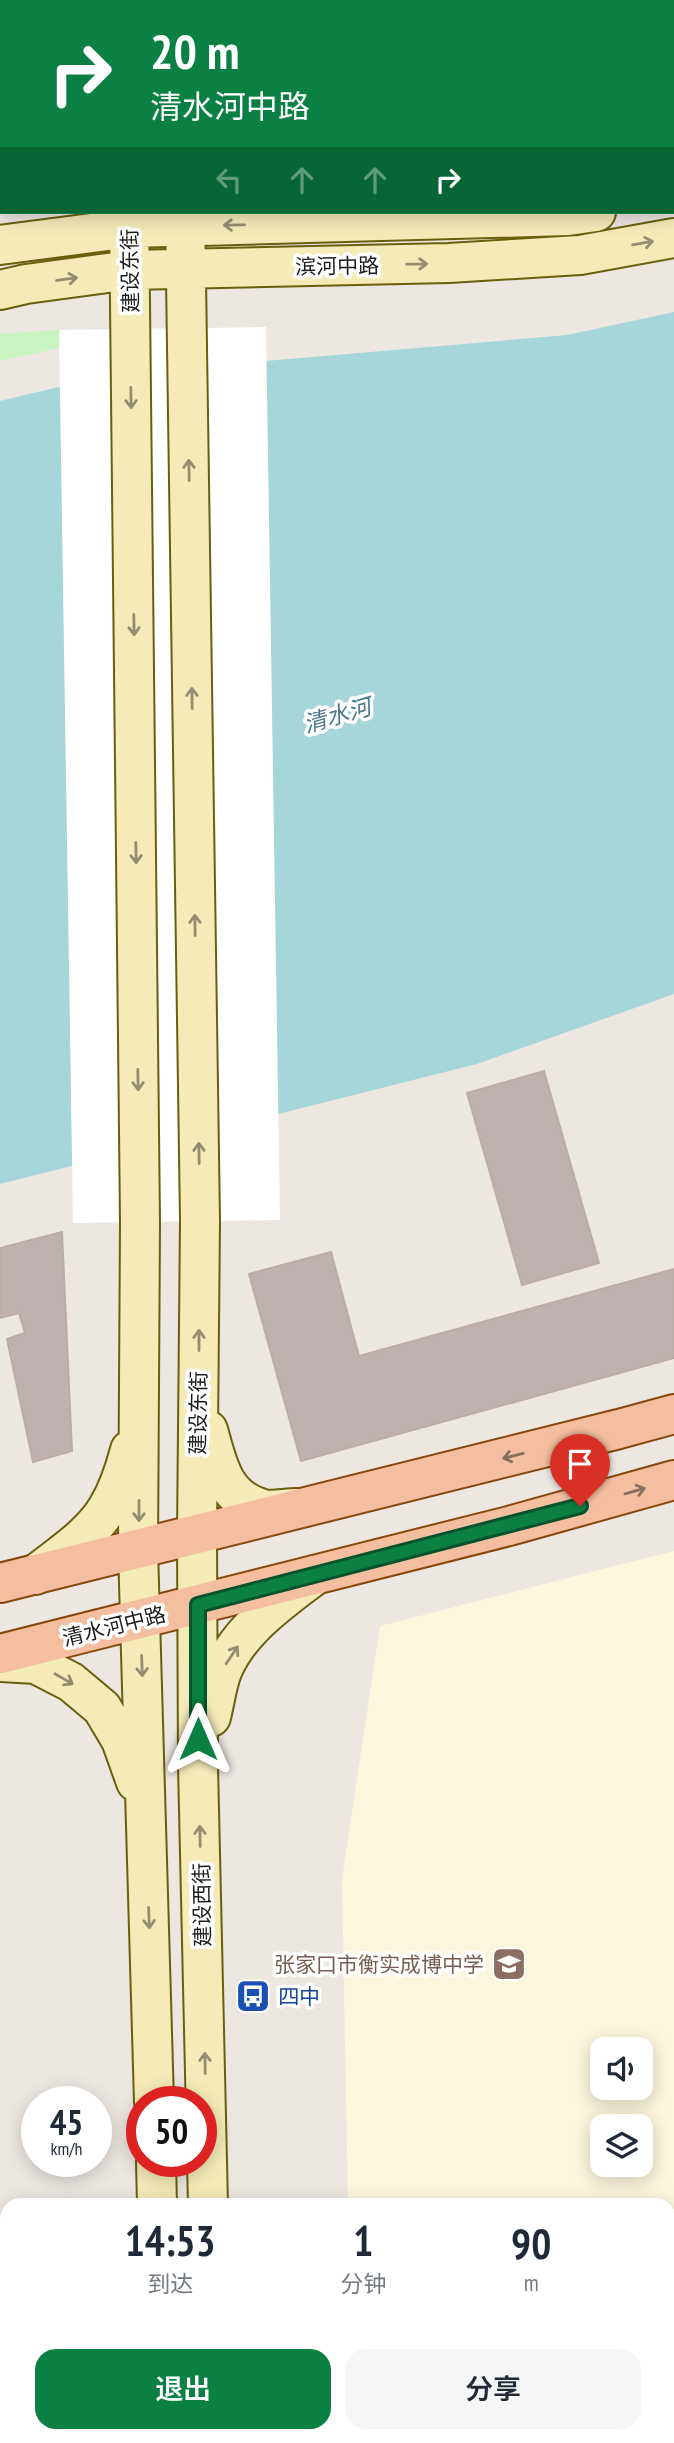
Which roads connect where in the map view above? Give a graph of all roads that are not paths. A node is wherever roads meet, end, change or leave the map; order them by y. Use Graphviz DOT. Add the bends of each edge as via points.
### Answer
graph roads {
  1 [pos="582,214"];
  2 [pos="185,219"];
  3 [pos="129,220"];
  4 [pos="674,238"];
  5 [pos="0,245"];
  6 [pos="130,270"];
  7 [pos="186,270"];
  8 [pos="0,290"];
  9 [pos="199,1394"];
  10 [pos="139,1410"];
  11 [pos="674,1413"];
  12 [pos="674,1480"];
  13 [pos="306,1507"];
  14 [pos="197,1535"];
  15 [pos="138,1549"];
  16 [pos="315,1575"];
  17 [pos="17,1579"];
  18 [pos="198,1605"];
  19 [pos="140,1619"];
  20 [pos="0,1654"];
  21 [pos="0,1662"];
  22 [pos="198,1766"];
  23 [pos="146,1809"];
  24 [pos="154,2086"];
  25 [pos="157,2177"];
  26 [pos="158,2198"];
  27 [pos="208,2198"];
  1 -- 2 [label="main road, 滨河中路, one-way"];
  2 -- 3 [label="main road, 滨河中路"];
  2 -- 7 [label="main road"];
  3 -- 5 [label="main road, 滨河中路"];
  3 -- 6 [label="main road, 建设东街"];
  7 -- 4 [label="main road, 滨河中路, one-way" via="580,255"];
  6 -- 7 [label="main road, 滨河中路"];
  8 -- 6 [label="main road, 滨河中路, one-way"];
  6 -- 10 [label="main road, 建设东街, one-way"];
  9 -- 7 [label="main road, 建设东街, one-way"];
  9 -- 13 [label="main road" via="221,1474 237,1497 265,1509"];
  9 -- 14 [label="main road, 建设东街"];
  10 -- 15 [label="main road, one-way"];
  10 -- 17 [label="main road" via="125,1467 108,1508 83,1537"];
  11 -- 13 [label="main road, one-way"];
  16 -- 12 [label="main road, 清水河中路, one-way"];
  13 -- 14 [label="main road"];
  14 -- 15 [label="main road"];
  14 -- 18 [label="main road, 建设东街"];
  15 -- 17 [label="main road"];
  15 -- 19 [label="main road"];
  16 -- 18 [label="main road, 清水河中路"];
  22 -- 16 [label="main road, one-way" via="223,1668 267,1612"];
  18 -- 19 [label="main road, 清水河中路"];
  18 -- 22 [label="main road, 建设西街"];
  19 -- 20 [label="main road, 清水河中路"];
  19 -- 23 [label="main road, one-way"];
  21 -- 23 [label="main road, one-way" via="36,1664 71,1682 102,1708 121,1740"];
  27 -- 22 [label="main road, 建设西街, one-way"];
  23 -- 24 [label="main road, one-way"];
  25 -- 26 [label="main road"];
}
